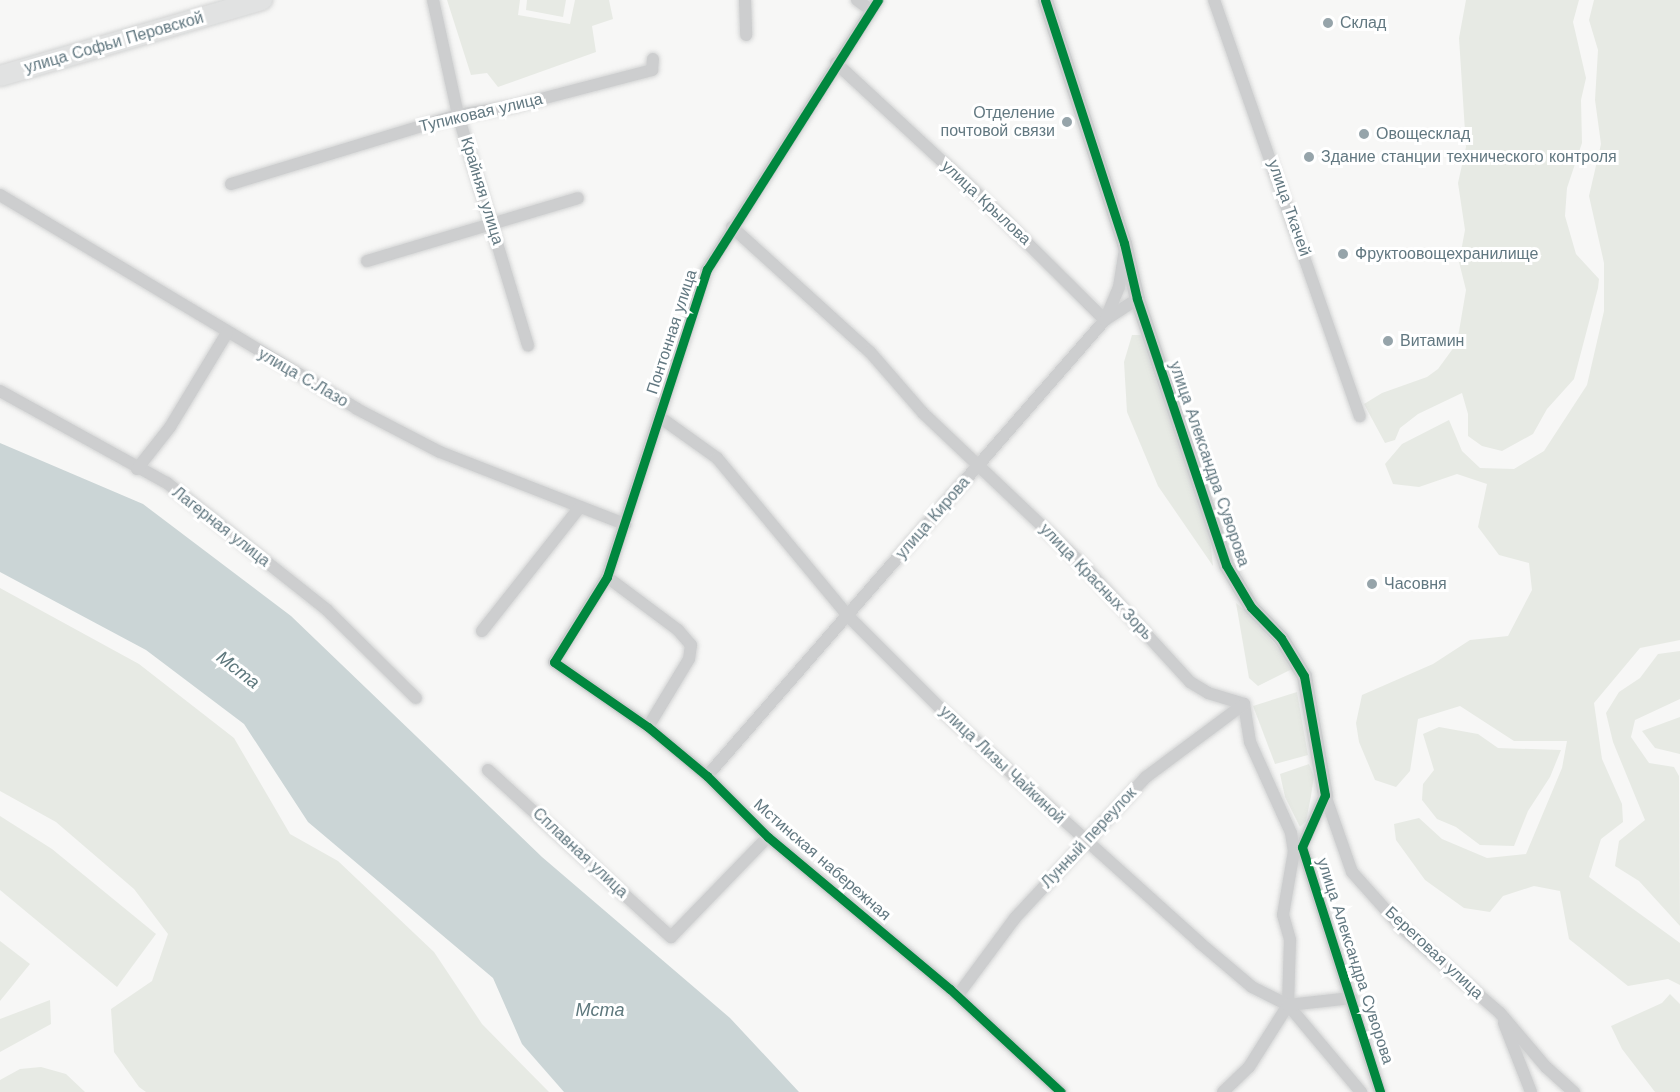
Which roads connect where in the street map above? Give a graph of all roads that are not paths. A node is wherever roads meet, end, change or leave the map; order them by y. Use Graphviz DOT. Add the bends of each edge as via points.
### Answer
graph roads {
  1 [pos="262,0"];
  2 [pos="433,0"];
  3 [pos="745,0"];
  4 [pos="857,0"];
  5 [pos="1045,0"];
  6 [pos="1214,0"];
  7 [pos="875,5"];
  8 [pos="746,35"];
  9 [pos="653,59"];
  10 [pos="836,63"];
  11 [pos="0,76"];
  12 [pos="458,115"];
  13 [pos="231,184"];
  14 [pos="0,195"];
  15 [pos="578,198"];
  16 [pos="493,221"];
  17 [pos="732,227"];
  18 [pos="1124,243"];
  19 [pos="367,261"];
  20 [pos="1137,299"];
  21 [pos="1105,320"];
  22 [pos="227,333"];
  23 [pos="528,346"];
  24 [pos="0,391"];
  25 [pos="1360,416"];
  26 [pos="660,418"];
  27 [pos="979,465"];
  28 [pos="138,470"];
  29 [pos="580,507"];
  30 [pos="625,524"];
  31 [pos="607,577"];
  32 [pos="848,616"];
  33 [pos="482,631"];
  34 [pos="555,662"];
  35 [pos="416,698"];
  36 [pos="1244,704"];
  37 [pos="648,727"];
  38 [pos="488,770"];
  39 [pos="707,776"];
  40 [pos="1325,795"];
  41 [pos="768,837"];
  42 [pos="1084,841"];
  43 [pos="958,995"];
  44 [pos="1352,998"];
  45 [pos="1288,1005"];
  46 [pos="1500,1013"];
  47 [pos="1061,1092"];
  48 [pos="1223,1092"];
  49 [pos="1361,1092"];
  50 [pos="1380,1092"];
  51 [pos="1531,1092"];
  52 [pos="1574,1092"];
  1 -- 11 [label="main road, улица Софьи Перовской"];
  2 -- 12 [label="street, Крайняя улица"];
  3 -- 8 [label="street"];
  4 -- 7 [label="street"];
  5 -- 18 [label="street, улица Александра Суворова"];
  6 -- 25 [label="street, улица Ткачей"];
  7 -- 10 [label="street, Понтонная улица"];
  9 -- 12 [label="street, Тупиковая улица" via="652,70 514,106"];
  10 -- 17 [label="street, Понтонная улица"];
  10 -- 21 [label="street, улица Крылова" via="988,204"];
  12 -- 13 [label="street, Тупиковая улица"];
  12 -- 16 [label="street, Крайняя улица"];
  14 -- 22 [label="street, улица С.Лазо"];
  15 -- 16 [label="street"];
  16 -- 19 [label="street"];
  16 -- 23 [label="street, Крайняя улица"];
  17 -- 26 [label="street, Понтонная улица" via="707,269"];
  17 -- 27 [label="street, улица Красных Зорь" via="870,352 923,413"];
  18 -- 20 [label="street, улица Александра Суворова"];
  18 -- 21 [label="street, улица Кирова" via="1119,287"];
  20 -- 21 [label="street"];
  20 -- 40 [label="street, улица Александра Суворова" via="1226,565 1251,607 1281,638 1304,676"];
  21 -- 27 [label="street, улица Кирова"];
  22 -- 28 [label="street" via="170,427"];
  22 -- 29 [label="street, улица С.Лазо" via="440,452"];
  24 -- 28 [label="street, Лагерная улица"];
  26 -- 30 [label="street, Понтонная улица"];
  26 -- 32 [label="street, улица Лизы Чайкиной" via="717,458"];
  27 -- 32 [label="street, улица Кирова"];
  27 -- 36 [label="street, улица Красных Зорь" via="1082,564 1190,682 1208,693"];
  28 -- 35 [label="street, Лагерная улица" via="167,483 327,610"];
  29 -- 30 [label="street, улица С.Лазо"];
  29 -- 33 [label="street"];
  30 -- 31 [label="street, Понтонная улица"];
  31 -- 34 [label="street, Понтонная улица"];
  31 -- 37 [label="street" via="678,630 691,645 689,658"];
  32 -- 39 [label="street, улица Кирова"];
  32 -- 42 [label="street, улица Лизы Чайкиной" via="946,714"];
  34 -- 37 [label="street, Мстинская набережная"];
  36 -- 42 [label="street, Лунный переулок" via="1146,777"];
  36 -- 45 [label="street" via="1250,742 1291,833 1294,851 1283,915 1290,940"];
  37 -- 39 [label="street, Мстинская набережная"];
  38 -- 41 [label="street, Сплавная улица" via="671,937"];
  39 -- 41 [label="street, Мстинская набережная"];
  40 -- 44 [label="street, улица Александра Суворова" via="1302,847"];
  40 -- 46 [label="street, Береговая улица" via="1352,872 1403,929"];
  41 -- 43 [label="street, Мстинская набережная"];
  42 -- 43 [label="street, Лунный переулок" via="1015,918"];
  42 -- 45 [label="street, улица Лизы Чайкиной" via="1252,987"];
  43 -- 47 [label="street, Мстинская набережная"];
  44 -- 45 [label="street"];
  44 -- 50 [label="street, улица Александра Суворова"];
  45 -- 48 [label="street" via="1249,1067"];
  45 -- 49 [label="street, улица Лизы Чайкиной"];
  46 -- 51 [label="street"];
  46 -- 52 [label="street, Береговая улица" via="1546,1067"];
}
